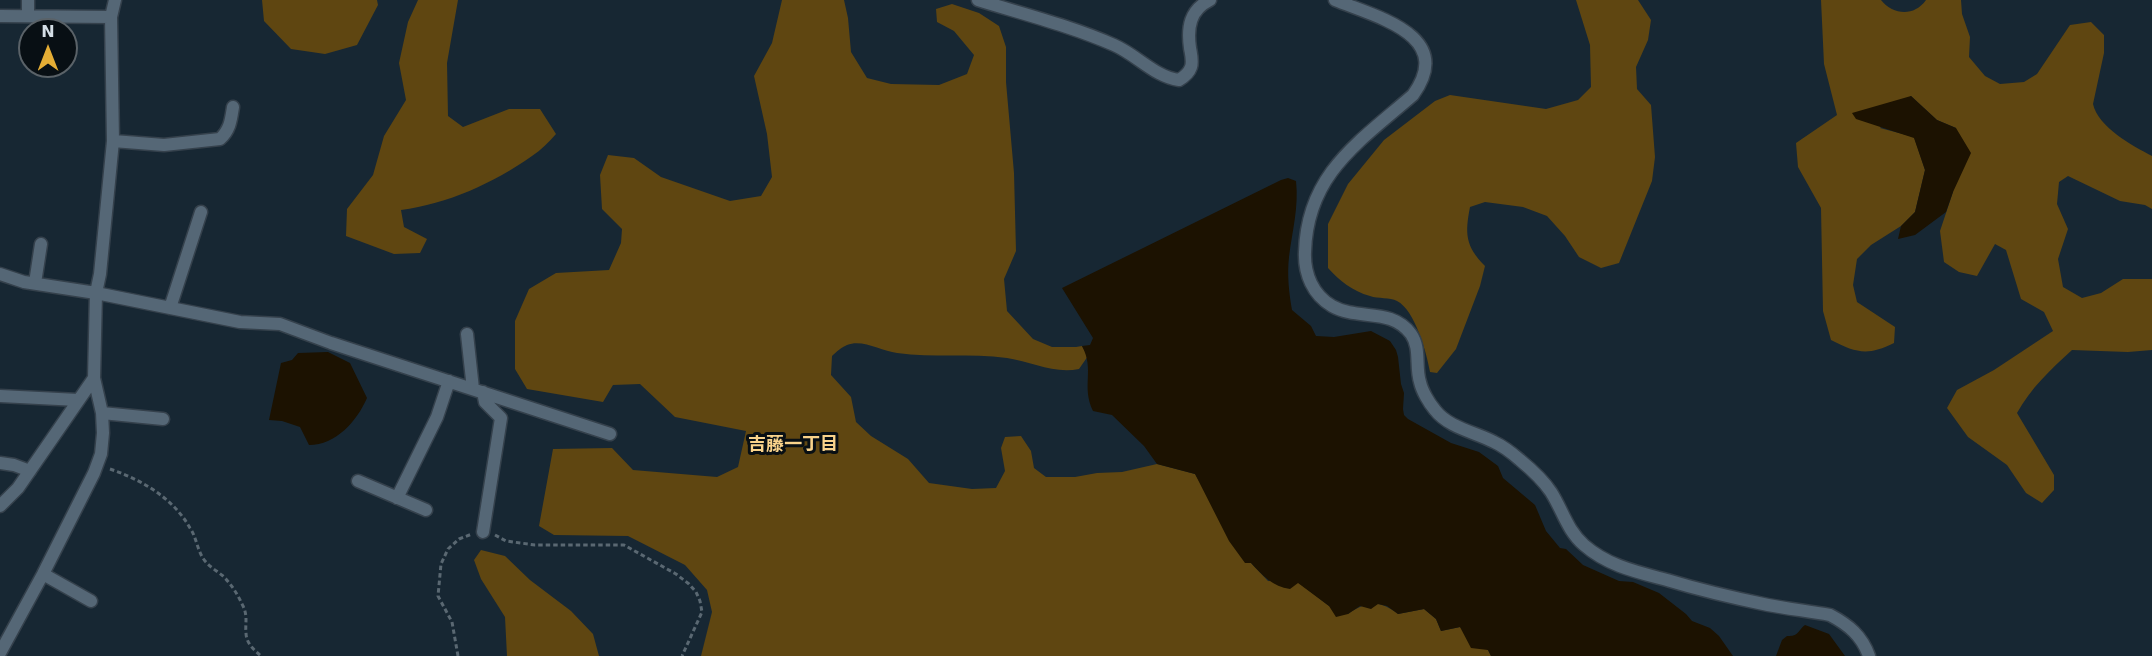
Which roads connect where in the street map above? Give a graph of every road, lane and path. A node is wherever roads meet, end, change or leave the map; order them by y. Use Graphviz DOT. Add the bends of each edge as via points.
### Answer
graph roads {
  1 [pos="28,0"];
  2 [pos="115,0"];
  3 [pos="978,0"];
  4 [pos="1335,0"];
  5 [pos="1203,2"];
  6 [pos="0,16"];
  7 [pos="28,16"];
  8 [pos="111,17"];
  9 [pos="233,107"];
  10 [pos="113,141"];
  11 [pos="201,212"];
  12 [pos="41,244"];
  13 [pos="0,274"];
  14 [pos="35,283"];
  15 [pos="96,292"];
  16 [pos="170,308"];
  17 [pos="467,334"];
  18 [pos="94,378"];
  19 [pos="449,381"];
  20 [pos="478,390"];
  21 [pos="0,396"];
  22 [pos="78,400"];
  23 [pos="102,413"];
  24 [pos="164,419"];
  25 [pos="610,434"];
  26 [pos="0,463"];
  27 [pos="97,464"];
  28 [pos="30,471"];
  29 [pos="358,481"];
  30 [pos="397,498"];
  31 [pos="0,506"];
  32 [pos="426,510"];
  33 [pos="483,532"];
  34 [pos="43,574"];
  35 [pos="91,601"];
  36 [pos="0,652"];
  37 [pos="261,656"];
  38 [pos="458,656"];
  39 [pos="682,656"];
  40 [pos="1869,656"];
  1 -- 7 [label="street"];
  2 -- 8 [label="street"];
  3 -- 5 [label="street" via="1115,46 1168,79 1179,80 1192,65 1188,28 1192,15"];
  4 -- 40 [label="street" via="1401,28 1421,45 1426,58 1425,70 1413,95 1338,161 1314,201 1305,261 1319,297 1346,312 1389,317 1402,325 1412,335 1418,351 1420,381 1435,410 1522,461 1551,492 1568,527 1604,560 1726,596 1830,615 1858,634"];
  6 -- 7 [label="street"];
  7 -- 8 [label="street"];
  8 -- 10 [label="street"];
  9 -- 10 [label="street" via="231,121 220,139 164,145"];
  10 -- 15 [label="street"];
  11 -- 16 [label="street"];
  12 -- 14 [label="street"];
  13 -- 14 [label="street"];
  14 -- 15 [label="street"];
  15 -- 16 [label="street"];
  15 -- 18 [label="street"];
  16 -- 19 [label="street" via="240,322 280,324"];
  17 -- 20 [label="street"];
  18 -- 22 [label="street"];
  18 -- 23 [label="street"];
  19 -- 20 [label="street"];
  19 -- 30 [label="street" via="438,417"];
  20 -- 25 [label="street"];
  20 -- 33 [label="street" via="501,418"];
  21 -- 22 [label="street"];
  22 -- 28 [label="street"];
  23 -- 24 [label="street"];
  23 -- 27 [label="street" via="101,454"];
  26 -- 28 [label="street"];
  27 -- 34 [label="street"];
  27 -- 37 [label="path" via="134,477 180,512 205,561 236,591 245,610 246,635"];
  28 -- 31 [label="street"];
  29 -- 30 [label="street"];
  30 -- 32 [label="street"];
  33 -- 38 [label="path" via="459,539 448,549 441,564 438,596 452,622"];
  33 -- 39 [label="path" via="506,541 535,545 624,545 676,574 696,592 702,612"];
  34 -- 35 [label="street"];
  34 -- 36 [label="street"];
}
